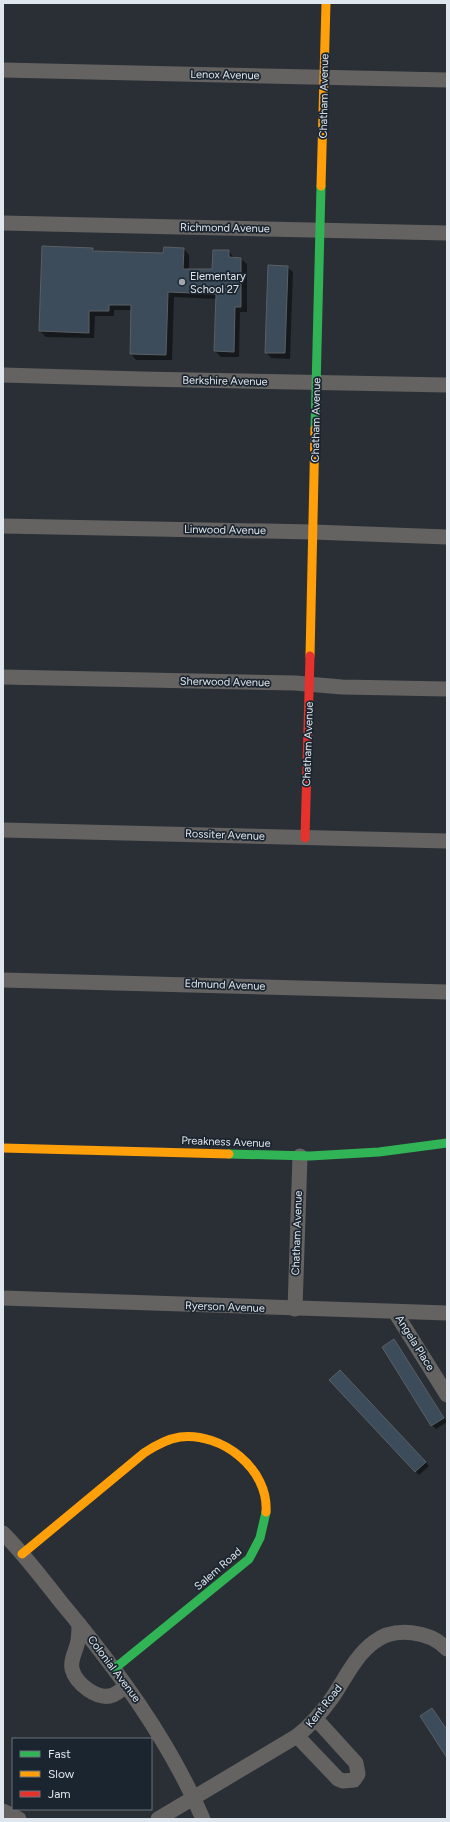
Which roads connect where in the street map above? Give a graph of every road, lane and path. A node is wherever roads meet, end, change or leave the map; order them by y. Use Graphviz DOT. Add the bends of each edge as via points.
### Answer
graph roads {
  1 [pos="326,3"];
  2 [pos="3,70"];
  3 [pos="324,77"];
  4 [pos="447,80"];
  5 [pos="3,223"];
  6 [pos="321,230"];
  7 [pos="447,233"];
  8 [pos="3,375"];
  9 [pos="317,382"];
  10 [pos="447,385"];
  11 [pos="3,526"];
  12 [pos="313,532"];
  13 [pos="447,537"];
  14 [pos="3,677"];
  15 [pos="310,684"];
  16 [pos="447,689"];
  17 [pos="3,830"];
  18 [pos="306,838"];
  19 [pos="447,841"];
  20 [pos="3,980"];
  21 [pos="447,992"];
  22 [pos="447,1143"];
  23 [pos="3,1148"];
  24 [pos="300,1156"];
  25 [pos="3,1298"];
  26 [pos="295,1309"];
  27 [pos="395,1312"];
  28 [pos="447,1313"];
  29 [pos="447,1395"];
  30 [pos="3,1533"];
  31 [pos="22,1554"];
  32 [pos="79,1624"];
  33 [pos="447,1649"];
  34 [pos="114,1669"];
  35 [pos="126,1686"];
  36 [pos="316,1719"];
  37 [pos="297,1736"];
  38 [pos="194,1799"];
  39 [pos="3,1811"];
  40 [pos="20,1819"];
  41 [pos="158,1819"];
  42 [pos="203,1819"];
  1 -- 3 [label="street, Chatham Avenue"];
  2 -- 3 [label="street, Lenox Avenue"];
  3 -- 4 [label="street, Lenox Avenue"];
  3 -- 6 [label="street, Chatham Avenue"];
  5 -- 6 [label="street, Richmond Avenue"];
  6 -- 7 [label="street, Richmond Avenue"];
  6 -- 9 [label="street, Chatham Avenue"];
  8 -- 9 [label="street, Berkshire Avenue"];
  9 -- 10 [label="street, Berkshire Avenue"];
  9 -- 12 [label="street, Chatham Avenue"];
  11 -- 12 [label="street, Linwood Avenue"];
  12 -- 13 [label="street, Linwood Avenue"];
  12 -- 15 [label="street, Chatham Avenue"];
  14 -- 15 [label="street, Sherwood Avenue"];
  15 -- 16 [label="street, Sherwood Avenue"];
  15 -- 18 [label="street, Chatham Avenue"];
  17 -- 18 [label="street, Rossiter Avenue"];
  18 -- 19 [label="street, Rossiter Avenue"];
  20 -- 21 [label="street, Edmund Avenue"];
  22 -- 24 [label="street, Preakness Avenue" via="379,1152"];
  23 -- 24 [label="street, Preakness Avenue"];
  24 -- 26 [label="street, Chatham Avenue"];
  25 -- 26 [label="street, Ryerson Avenue"];
  26 -- 27 [label="street, Ryerson Avenue"];
  27 -- 28 [label="street, Ryerson Avenue"];
  27 -- 29 [label="street, Angela Place"];
  30 -- 31 [label="street, Colonial Avenue"];
  31 -- 32 [label="street, Colonial Avenue"];
  31 -- 34 [label="street, Salem Road" via="137,1458 165,1441 186,1437 208,1440 236,1452 248,1464 262,1484 267,1502 266,1522 260,1542 249,1559"];
  32 -- 34 [label="street, Colonial Avenue"];
  32 -- 35 [label="street" via="72,1669 79,1681 96,1694 105,1695 112,1695"];
  33 -- 36 [label="street, Kent Road" via="436,1640 413,1632 375,1641 357,1658"];
  34 -- 35 [label="street, Colonial Avenue"];
  35 -- 38 [label="street, Colonial Avenue" via="179,1766"];
  36 -- 37 [label="street, Kent Road"];
  36 -- 37 [label="street" via="356,1763 358,1774 354,1780 338,1779"];
  37 -- 38 [label="street, Kent Road"];
  38 -- 41 [label="street, Kent Road"];
  38 -- 42 [label="street, Colonial Avenue"];
  39 -- 40 [label="street"];
}
